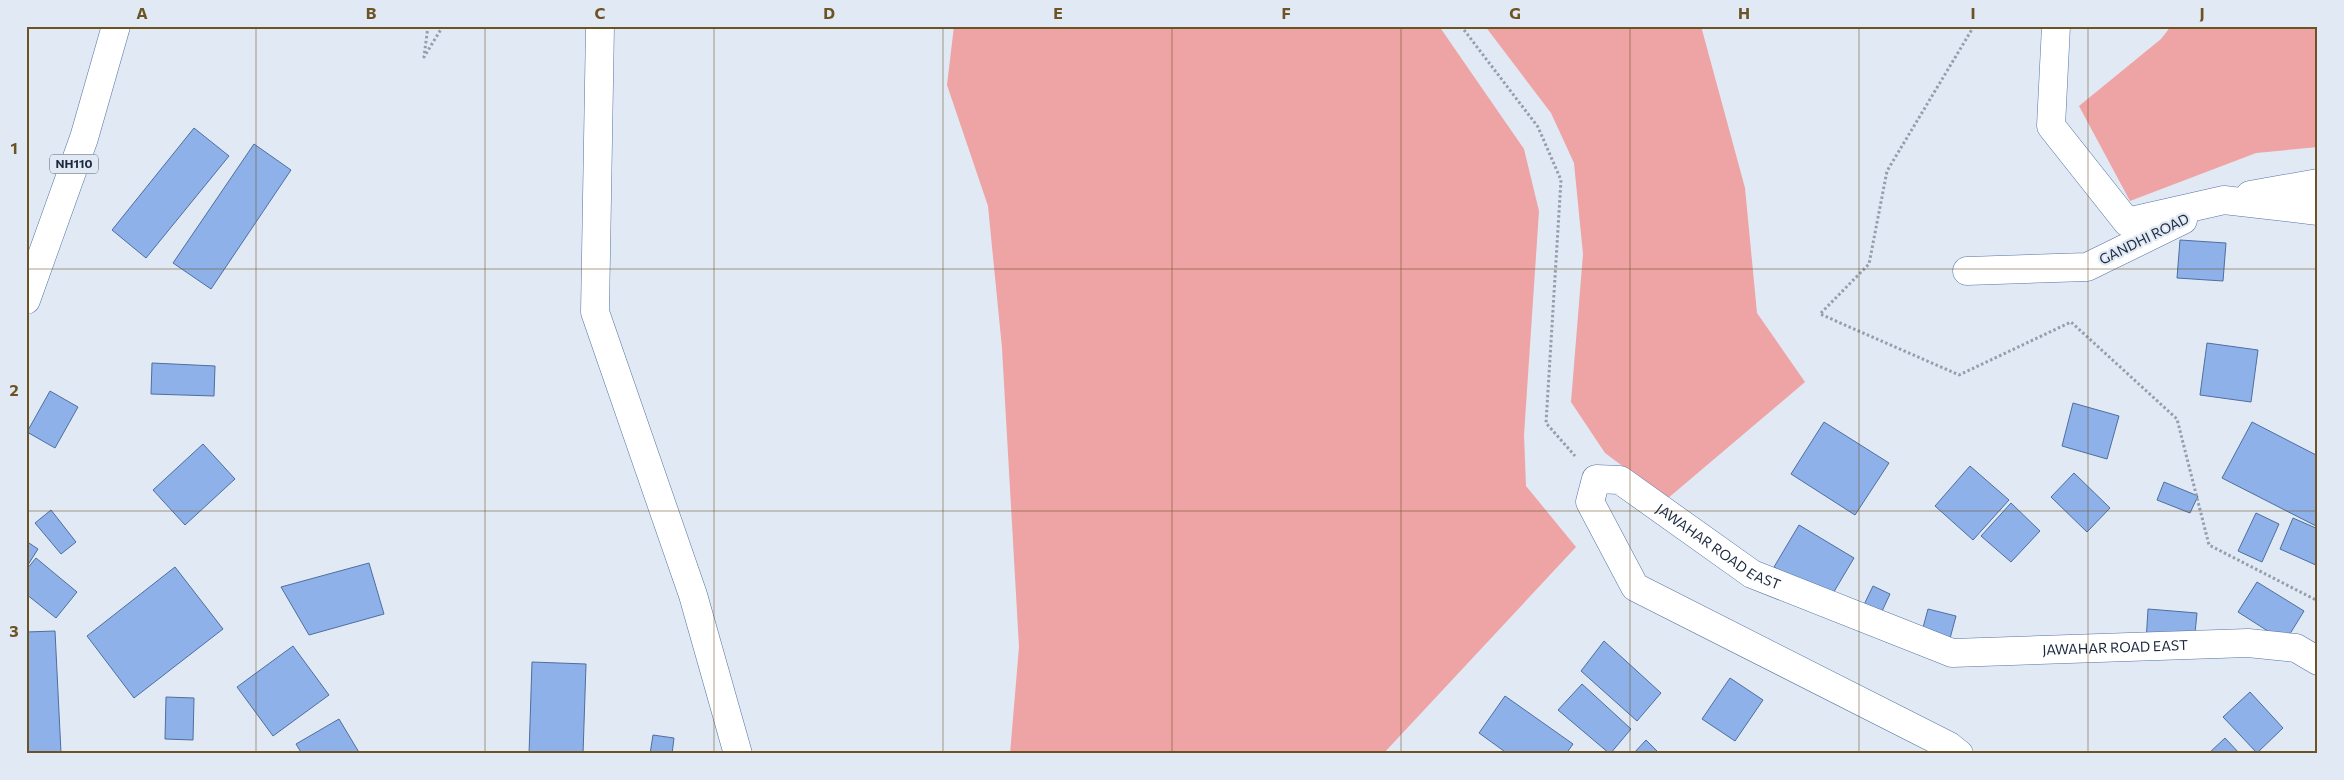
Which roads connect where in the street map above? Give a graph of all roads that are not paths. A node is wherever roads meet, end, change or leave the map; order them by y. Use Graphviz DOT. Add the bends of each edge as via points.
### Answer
graph roads {
  1 [pos="116,26"];
  2 [pos="600,26"];
  3 [pos="2056,26"];
  4 [pos="2318,183"];
  5 [pos="2224,200"];
  6 [pos="2318,211"];
  7 [pos="1967,271"];
  8 [pos="26,300"];
  9 [pos="2318,661"];
  10 [pos="738,754"];
  11 [pos="1959,754"];
  1 -- 8 [label="main road, NH110" via="84,138"];
  2 -- 10 [label="main road" via="595,312 693,595"];
  3 -- 5 [label="main road" via="2051,126 2127,222"];
  4 -- 5 [label="main road, GANDHI ROAD"];
  5 -- 6 [label="main road"];
  5 -- 7 [label="main road, GANDHI ROAD" via="2087,267"];
  9 -- 11 [label="main road, JAWAHAR ROAD EAST" via="2296,648 2248,643 1952,653 1752,574 1620,480 1596,479 1590,502 1635,586"];
}
